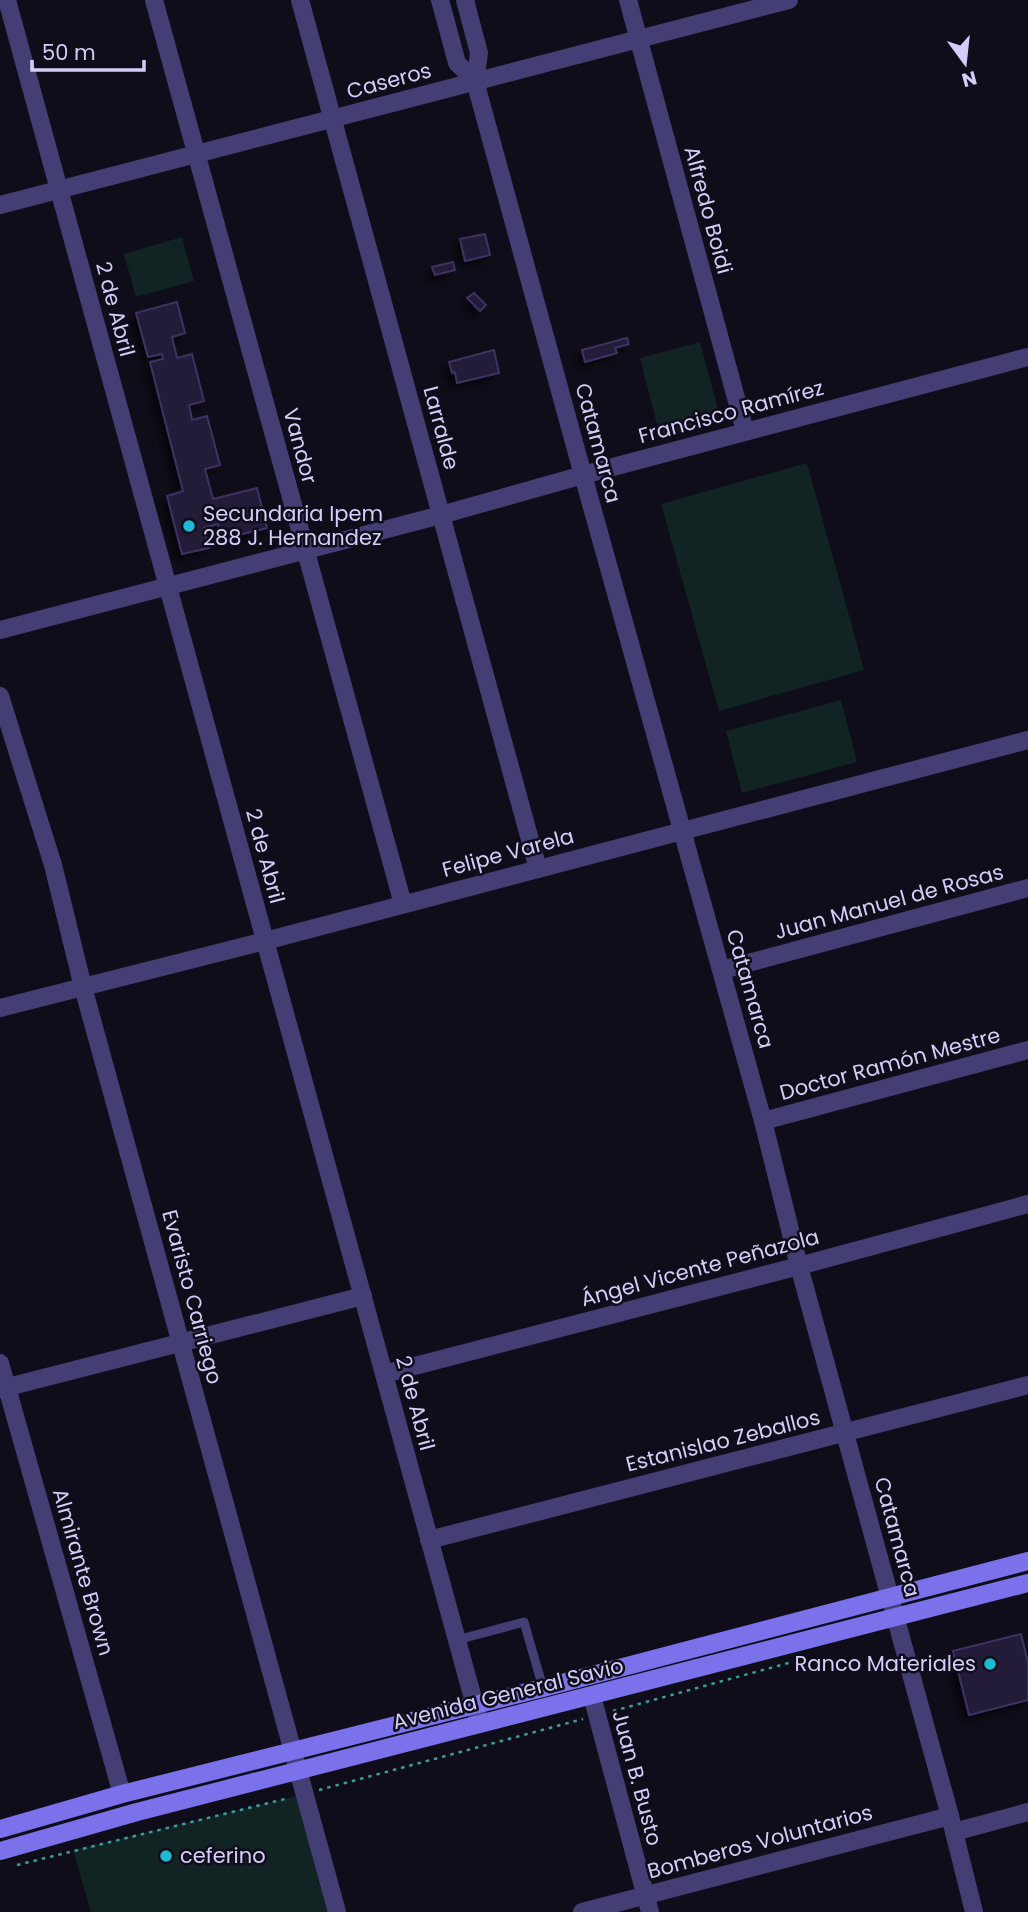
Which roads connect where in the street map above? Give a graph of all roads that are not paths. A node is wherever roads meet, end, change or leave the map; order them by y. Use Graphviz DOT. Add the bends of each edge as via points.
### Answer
graph roads {
  1 [pos="7,0"];
  2 [pos="155,0"];
  3 [pos="300,0"];
  4 [pos="440,0"];
  5 [pos="465,0"];
  6 [pos="628,0"];
  7 [pos="789,0"];
  8 [pos="638,38"];
  9 [pos="475,81"];
  10 [pos="332,119"];
  11 [pos="197,155"];
  12 [pos="59,188"];
  13 [pos="0,205"];
  14 [pos="1028,357"];
  15 [pos="745,431"];
  16 [pos="583,475"];
  17 [pos="441,514"];
  18 [pos="306,550"];
  19 [pos="168,586"];
  20 [pos="0,630"];
  21 [pos="0,696"];
  22 [pos="1028,740"];
  23 [pos="682,830"];
  24 [pos="538,869"];
  25 [pos="1028,888"];
  26 [pos="402,904"];
  27 [pos="265,941"];
  28 [pos="722,970"];
  29 [pos="83,987"];
  30 [pos="0,1008"];
  31 [pos="1028,1050"];
  32 [pos="763,1121"];
  33 [pos="1028,1204"];
  34 [pos="799,1266"];
  35 [pos="363,1296"];
  36 [pos="181,1343"];
  37 [pos="0,1363"];
  38 [pos="384,1374"];
  39 [pos="1028,1385"];
  40 [pos="3,1389"];
  41 [pos="846,1434"];
  42 [pos="429,1540"];
  43 [pos="1028,1561"];
  44 [pos="1028,1583"];
  45 [pos="890,1597"];
  46 [pos="895,1617"];
  47 [pos="457,1640"];
  48 [pos="543,1688"];
  49 [pos="592,1696"];
  50 [pos="475,1705"];
  51 [pos="480,1724"];
  52 [pos="293,1750"];
  53 [pos="298,1771"];
  54 [pos="122,1794"];
  55 [pos="1028,1812"];
  56 [pos="952,1824"];
  57 [pos="0,1829"];
  58 [pos="0,1851"];
  59 [pos="648,1904"];
  60 [pos="337,1912"];
  61 [pos="582,1912"];
  62 [pos="974,1912"];
  1 -- 12 [label="street, 2 de Abril"];
  2 -- 11 [label="street, Vandor"];
  3 -- 10 [label="street, Larralde"];
  4 -- 9 [label="street, Catamarca" via="457,63"];
  5 -- 9 [label="street, Catamarca" via="479,53"];
  6 -- 8 [label="street, Alfredo Boidi"];
  7 -- 8 [label="street, Caseros"];
  8 -- 9 [label="street, Caseros"];
  8 -- 15 [label="street, Alfredo Boidi"];
  9 -- 10 [label="street, Caseros"];
  9 -- 16 [label="street, Catamarca"];
  10 -- 11 [label="street, Caseros"];
  10 -- 17 [label="street, Larralde"];
  11 -- 12 [label="street, Caseros"];
  11 -- 18 [label="street, Vandor"];
  12 -- 13 [label="street, Caseros"];
  12 -- 19 [label="street, 2 de Abril"];
  14 -- 15 [label="street, Francisco Ramírez"];
  15 -- 16 [label="street, Francisco Ramírez"];
  16 -- 17 [label="street, Francisco Ramírez"];
  16 -- 23 [label="street, Catamarca"];
  17 -- 18 [label="street, Francisco Ramírez"];
  17 -- 24 [label="street, Larralde"];
  18 -- 19 [label="street, Francisco Ramírez"];
  18 -- 26 [label="street, Vandor"];
  19 -- 20 [label="street, Francisco Ramírez"];
  19 -- 27 [label="street, 2 de Abril"];
  21 -- 29 [label="street, Evaristo Carriego" via="53,865"];
  22 -- 23 [label="street, Felipe Varela"];
  23 -- 24 [label="street, Felipe Varela"];
  23 -- 28 [label="street, Catamarca"];
  24 -- 26 [label="street, Felipe Varela"];
  25 -- 28 [label="street, Juan Manuel de Rosas"];
  26 -- 27 [label="street, Felipe Varela"];
  27 -- 29 [label="street, Felipe Varela"];
  27 -- 35 [label="street, 2 de Abril"];
  28 -- 32 [label="street, Catamarca"];
  29 -- 30 [label="street, Felipe Varela"];
  29 -- 36 [label="street, Evaristo Carriego"];
  31 -- 32 [label="street, Doctor Ramón Mestre"];
  32 -- 34 [label="street, Catamarca"];
  33 -- 34 [label="street, Ángel Vicente Peñazola"];
  34 -- 38 [label="street, Ángel Vicente Peñazola"];
  34 -- 41 [label="street, Catamarca"];
  35 -- 36 [label="street"];
  35 -- 38 [label="street, 2 de Abril"];
  36 -- 40 [label="street"];
  36 -- 52 [label="street, Evaristo Carriego"];
  37 -- 40 [label="street, Almirante Brown"];
  38 -- 42 [label="street, 2 de Abril"];
  39 -- 41 [label="street, Estanislao Zeballos"];
  40 -- 54 [label="street, Almirante Brown"];
  41 -- 42 [label="street, Estanislao Zeballos"];
  41 -- 45 [label="street, Catamarca"];
  42 -- 47 [label="street, 2 de Abril"];
  43 -- 45 [label="main road, Avenida General Savio"];
  44 -- 46 [label="main road, Avenida General Savio"];
  45 -- 46 [label="street, Catamarca"];
  45 -- 48 [label="main road, Avenida General Savio"];
  46 -- 49 [label="main road, Avenida General Savio"];
  46 -- 56 [label="street, Catamarca"];
  47 -- 48 [label="lane" via="524,1622"];
  47 -- 50 [label="street, 2 de Abril"];
  48 -- 50 [label="main road, Avenida General Savio"];
  49 -- 51 [label="main road, Avenida General Savio"];
  49 -- 59 [label="street, Juan B. Busto"];
  50 -- 51 [label="street, 2 de Abril"];
  50 -- 52 [label="main road, Avenida General Savio"];
  51 -- 53 [label="main road, Avenida General Savio"];
  52 -- 53 [label="street, Evaristo Carriego"];
  52 -- 54 [label="main road, Avenida General Savio"];
  53 -- 58 [label="main road, Avenida General Savio"];
  53 -- 60 [label="street, Evaristo Carriego"];
  54 -- 57 [label="main road, Avenida General Savio"];
  55 -- 56 [label="street, Bomberos Voluntarios"];
  56 -- 59 [label="street, Bomberos Voluntarios"];
  56 -- 62 [label="street, Catamarca"];
  59 -- 61 [label="street, Bomberos Voluntarios"];
}
